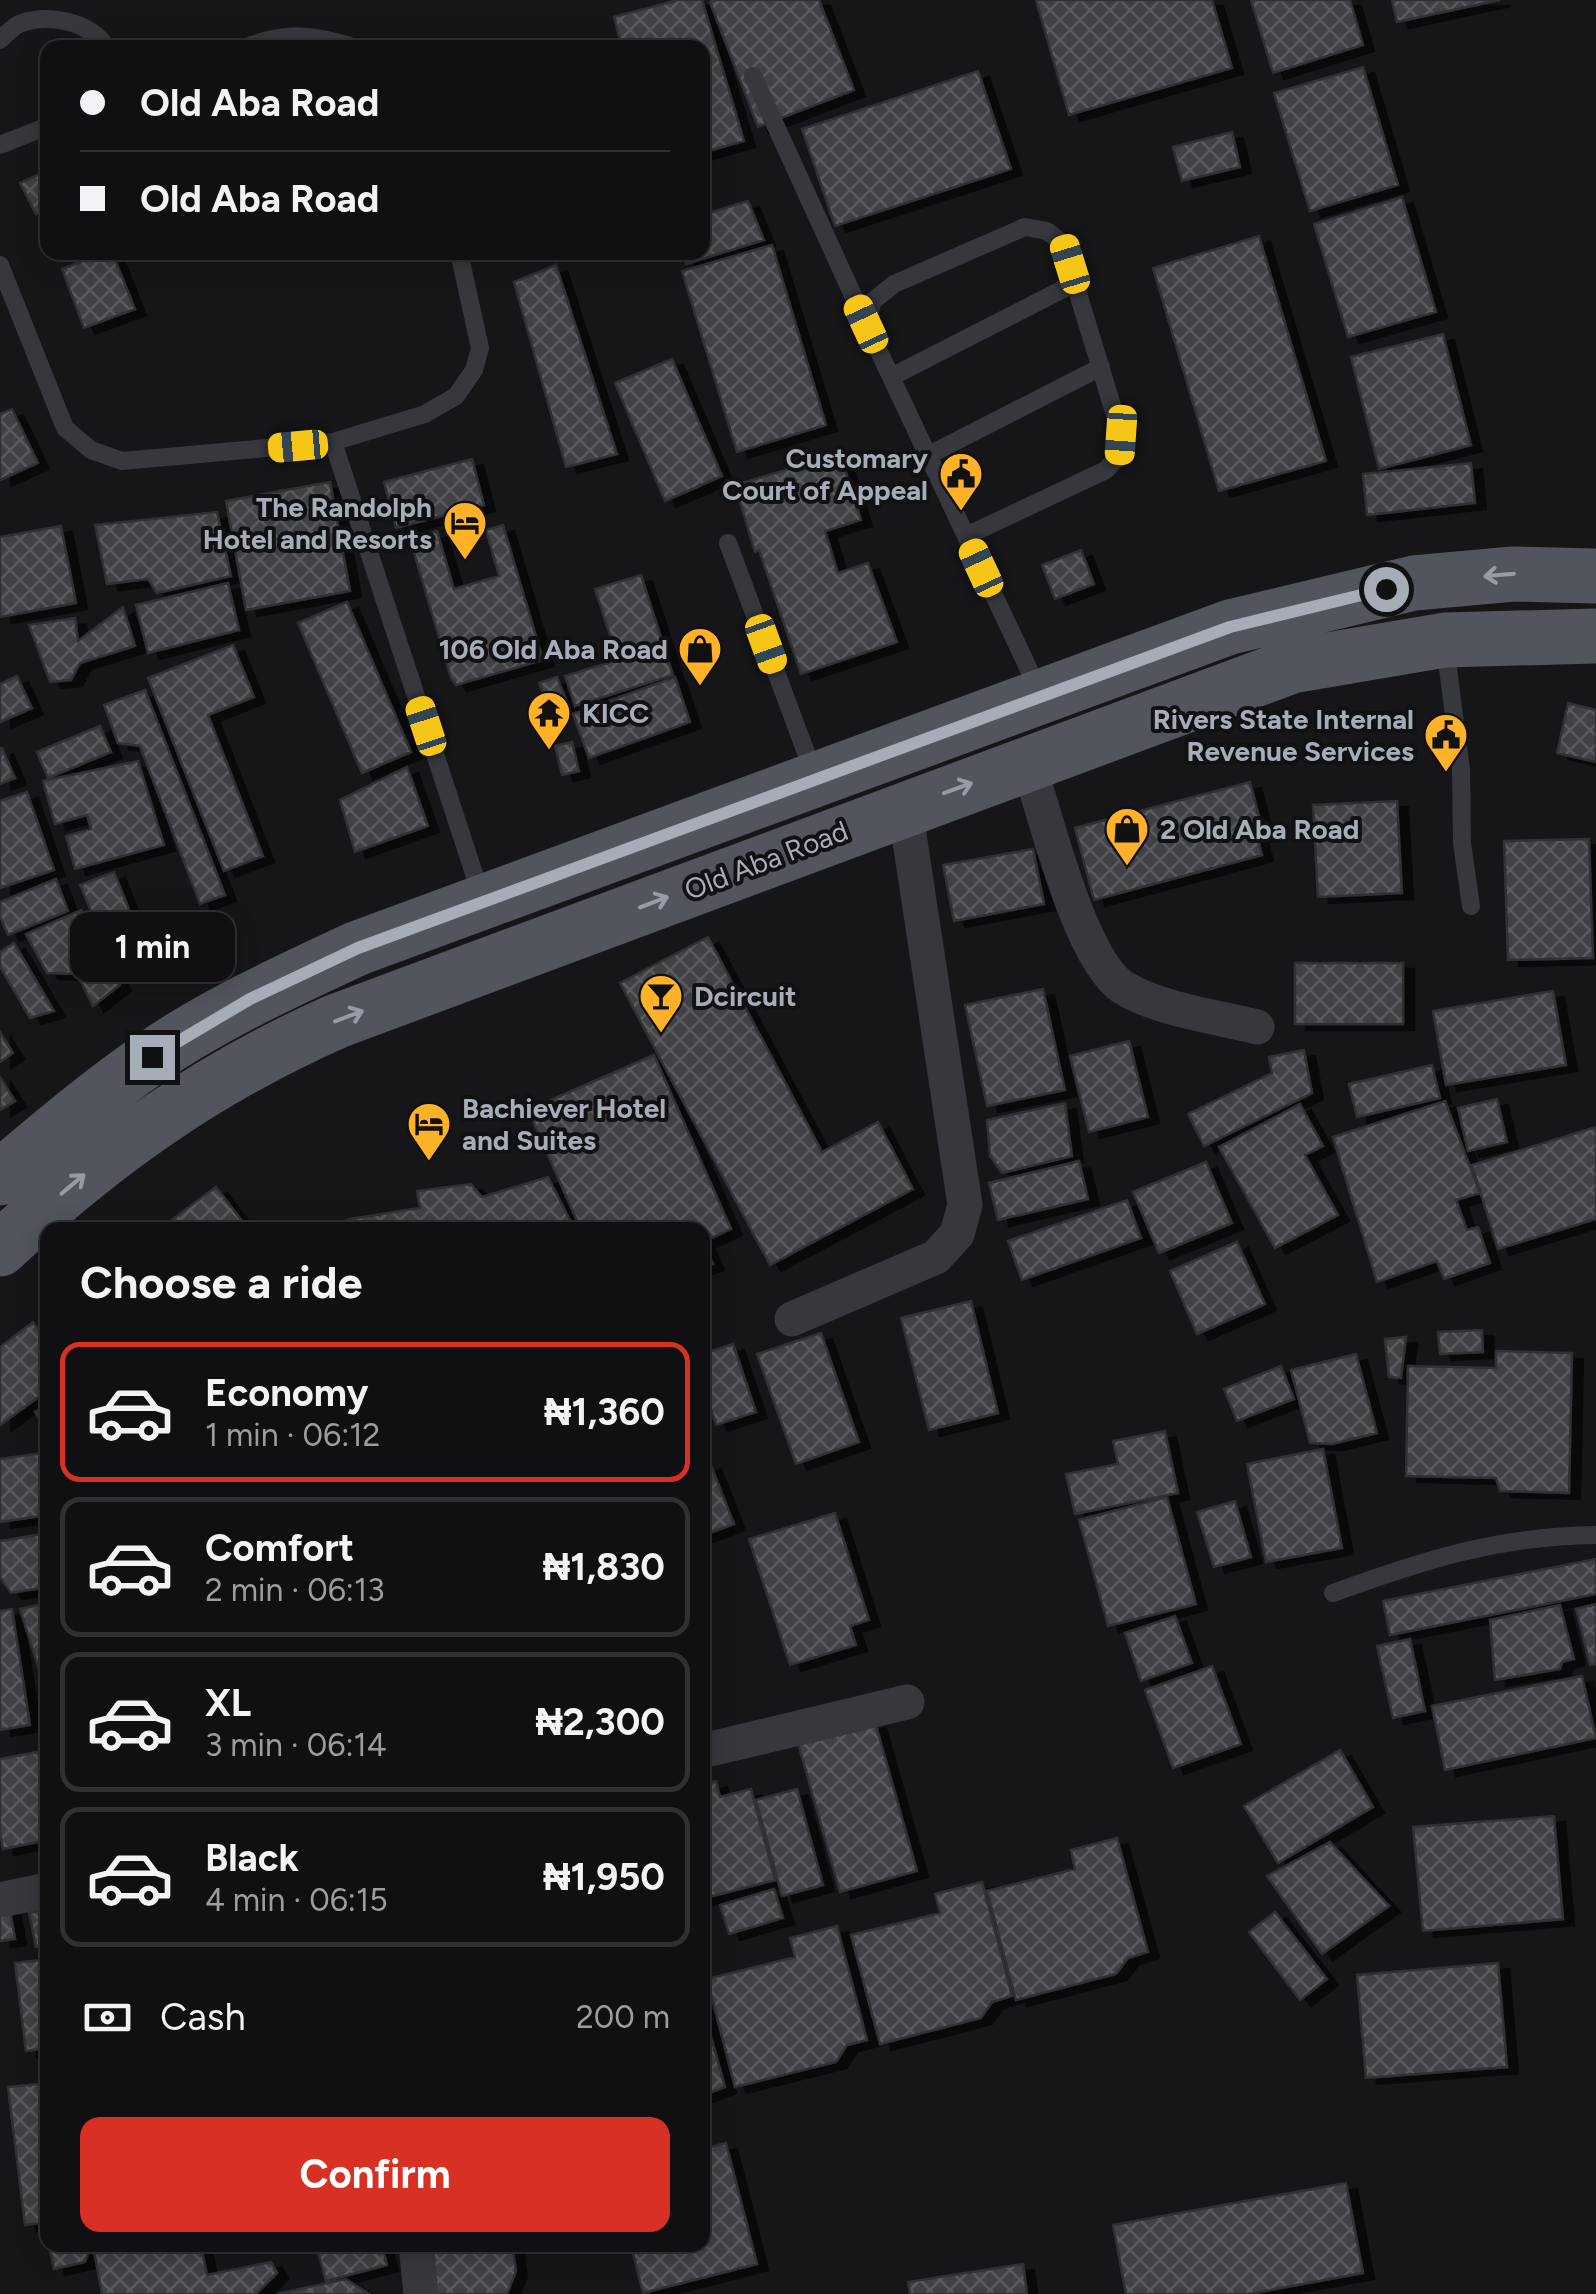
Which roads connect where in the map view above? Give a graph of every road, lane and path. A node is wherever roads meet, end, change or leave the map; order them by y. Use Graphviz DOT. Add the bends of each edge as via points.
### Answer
graph roads {
  1 [pos="0,40"];
  2 [pos="102,40"];
  3 [pos="263,40"];
  4 [pos="333,40"];
  5 [pos="753,76"];
  6 [pos="40,129"];
  7 [pos="0,145"];
  8 [pos="462,260"];
  9 [pos="0,265"];
  10 [pos="1076,284"];
  11 [pos="866,324"];
  12 [pos="1101,367"];
  13 [pos="890,377"];
  14 [pos="333,442"];
  15 [pos="929,455"];
  16 [pos="966,536"];
  17 [pos="728,543"];
  18 [pos="1596,576"];
  19 [pos="1596,636"];
  20 [pos="1445,640"];
  21 [pos="1042,696"];
  22 [pos="1028,762"];
  23 [pos="816,779"];
  24 [pos="905,808"];
  25 [pos="484,902"];
  26 [pos="1471,906"];
  27 [pos="1258,1026"];
  28 [pos="0,1178"];
  29 [pos="0,1248"];
  30 [pos="792,1319"];
  31 [pos="1596,1534"];
  32 [pos="1333,1592"];
  33 [pos="908,1702"];
  34 [pos="710,1749"];
  35 [pos="40,1892"];
  36 [pos="0,1900"];
  37 [pos="417,2252"];
  38 [pos="421,2294"];
  1 -- 2 [label="lane" via="18,24 65,19"];
  3 -- 4 [label="lane"];
  5 -- 11 [label="lane"];
  6 -- 7 [label="lane"];
  8 -- 14 [label="lane" via="480,348 456,396 425,414"];
  9 -- 14 [label="lane" via="65,428 92,450 122,461"];
  10 -- 11 [label="lane" via="1064,244 1025,226 894,284 873,301"];
  10 -- 12 [label="lane"];
  10 -- 13 [label="lane"];
  11 -- 13 [label="lane"];
  12 -- 15 [label="lane"];
  12 -- 16 [label="lane" via="1121,435 1120,455 1106,470"];
  13 -- 15 [label="lane"];
  14 -- 25 [label="lane"];
  15 -- 16 [label="lane"];
  16 -- 21 [label="lane"];
  17 -- 23 [label="lane"];
  18 -- 21 [label="main road, Old Aba Road, one-way" via="1512,574 1414,583 1230,627"];
  19 -- 20 [label="main road, Old Aba Road"];
  20 -- 22 [label="main road, Old Aba Road" via="1292,666"];
  20 -- 26 [label="lane"];
  21 -- 23 [label="main road, Old Aba Road"];
  24 -- 22 [label="main road, Old Aba Road, one-way"];
  22 -- 27 [label="street" via="1098,962 1122,987 1149,999"];
  23 -- 25 [label="main road, Old Aba Road"];
  29 -- 24 [label="main road, Old Aba Road, one-way" via="133,1136 274,1049"];
  24 -- 30 [label="street" via="965,1204 957,1234 936,1257"];
  25 -- 28 [label="main road, Old Aba Road" via="358,948 250,999 152,1057"];
  31 -- 32 [label="lane" via="1480,1546"];
  33 -- 34 [label="street"];
  35 -- 36 [label="street"];
  37 -- 38 [label="street"];
}
